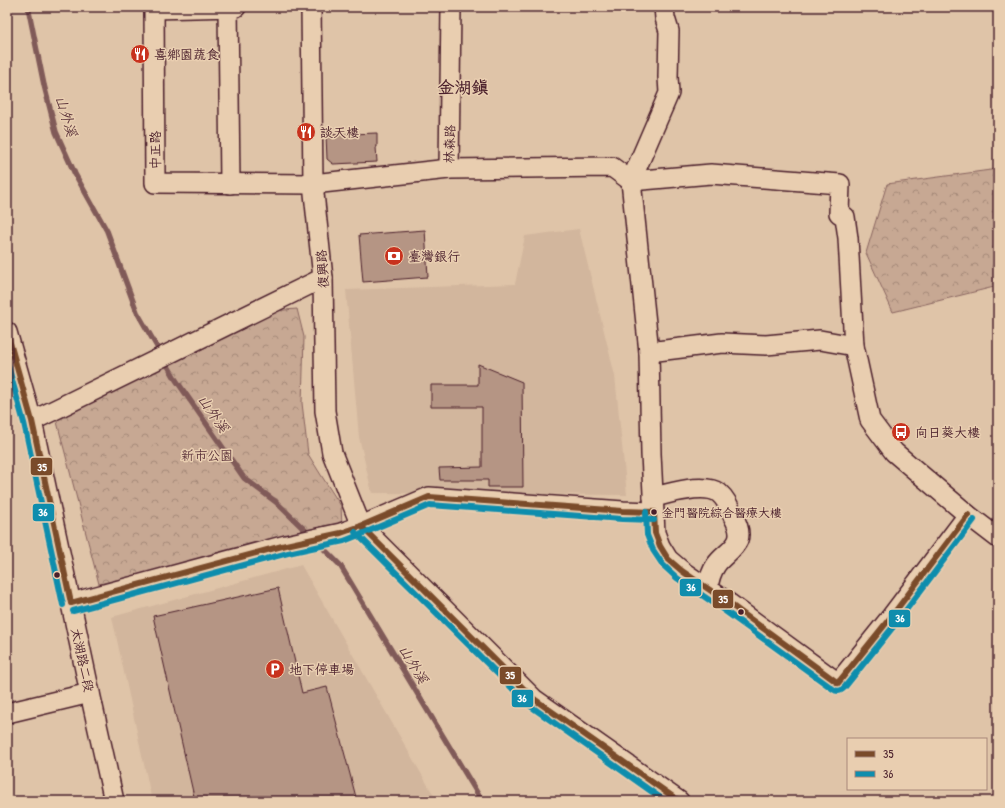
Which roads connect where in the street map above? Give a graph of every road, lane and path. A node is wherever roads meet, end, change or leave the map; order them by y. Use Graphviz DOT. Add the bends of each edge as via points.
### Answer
graph roads {
  1 [pos="228,7"];
  2 [pos="236,7"];
  3 [pos="311,7"];
  4 [pos="451,7"];
  5 [pos="664,7"];
  6 [pos="154,8"];
  7 [pos="449,169"];
  8 [pos="631,181"];
  9 [pos="230,184"];
  10 [pos="313,184"];
  11 [pos="323,278"];
  12 [pos="7,332"];
  13 [pos="854,346"];
  14 [pos="649,352"];
  15 [pos="32,421"];
  16 [pos="653,504"];
  17 [pos="968,515"];
  18 [pos="361,526"];
  19 [pos="998,538"];
  20 [pos="708,588"];
  21 [pos="70,602"];
  22 [pos="90,693"];
  23 [pos="7,713"];
  24 [pos="114,801"];
  25 [pos="679,801"];
  1 -- 2 [label="street"];
  1 -- 6 [label="street"];
  1 -- 9 [label="street"];
  3 -- 10 [label="street, 復興路"];
  4 -- 7 [label="street, 林森路"];
  5 -- 8 [label="street" via="670,31 669,93"];
  6 -- 9 [label="street, 中正路" via="155,184"];
  7 -- 8 [label="street" via="612,166"];
  7 -- 10 [label="street, 林森路"];
  8 -- 13 [label="street" via="711,174 840,184 839,213 845,217 848,238"];
  8 -- 14 [label="street"];
  9 -- 10 [label="street, 中正路"];
  10 -- 11 [label="street, 復興路"];
  11 -- 15 [label="street"];
  11 -- 18 [label="street, 復興路" via="325,411 332,453"];
  12 -- 15 [label="street, 太湖路二段"];
  13 -- 14 [label="street" via="820,340 766,345 722,343"];
  13 -- 17 [label="street" via="870,420 894,452"];
  14 -- 16 [label="street"];
  15 -- 21 [label="street, 太湖路二段"];
  16 -- 18 [label="street" via="623,511 429,497"];
  16 -- 20 [label="street" via="655,533 668,559"];
  16 -- 20 [label="street" via="686,490 700,488 719,493 726,501 739,531 738,539 716,565"];
  17 -- 19 [label="street"];
  17 -- 20 [label="street" via="838,683"];
  18 -- 21 [label="street"];
  18 -- 25 [label="street" via="534,699"];
  21 -- 22 [label="street, 太湖路二段"];
  22 -- 23 [label="street"];
  22 -- 24 [label="street, 太湖路二段"];
}
